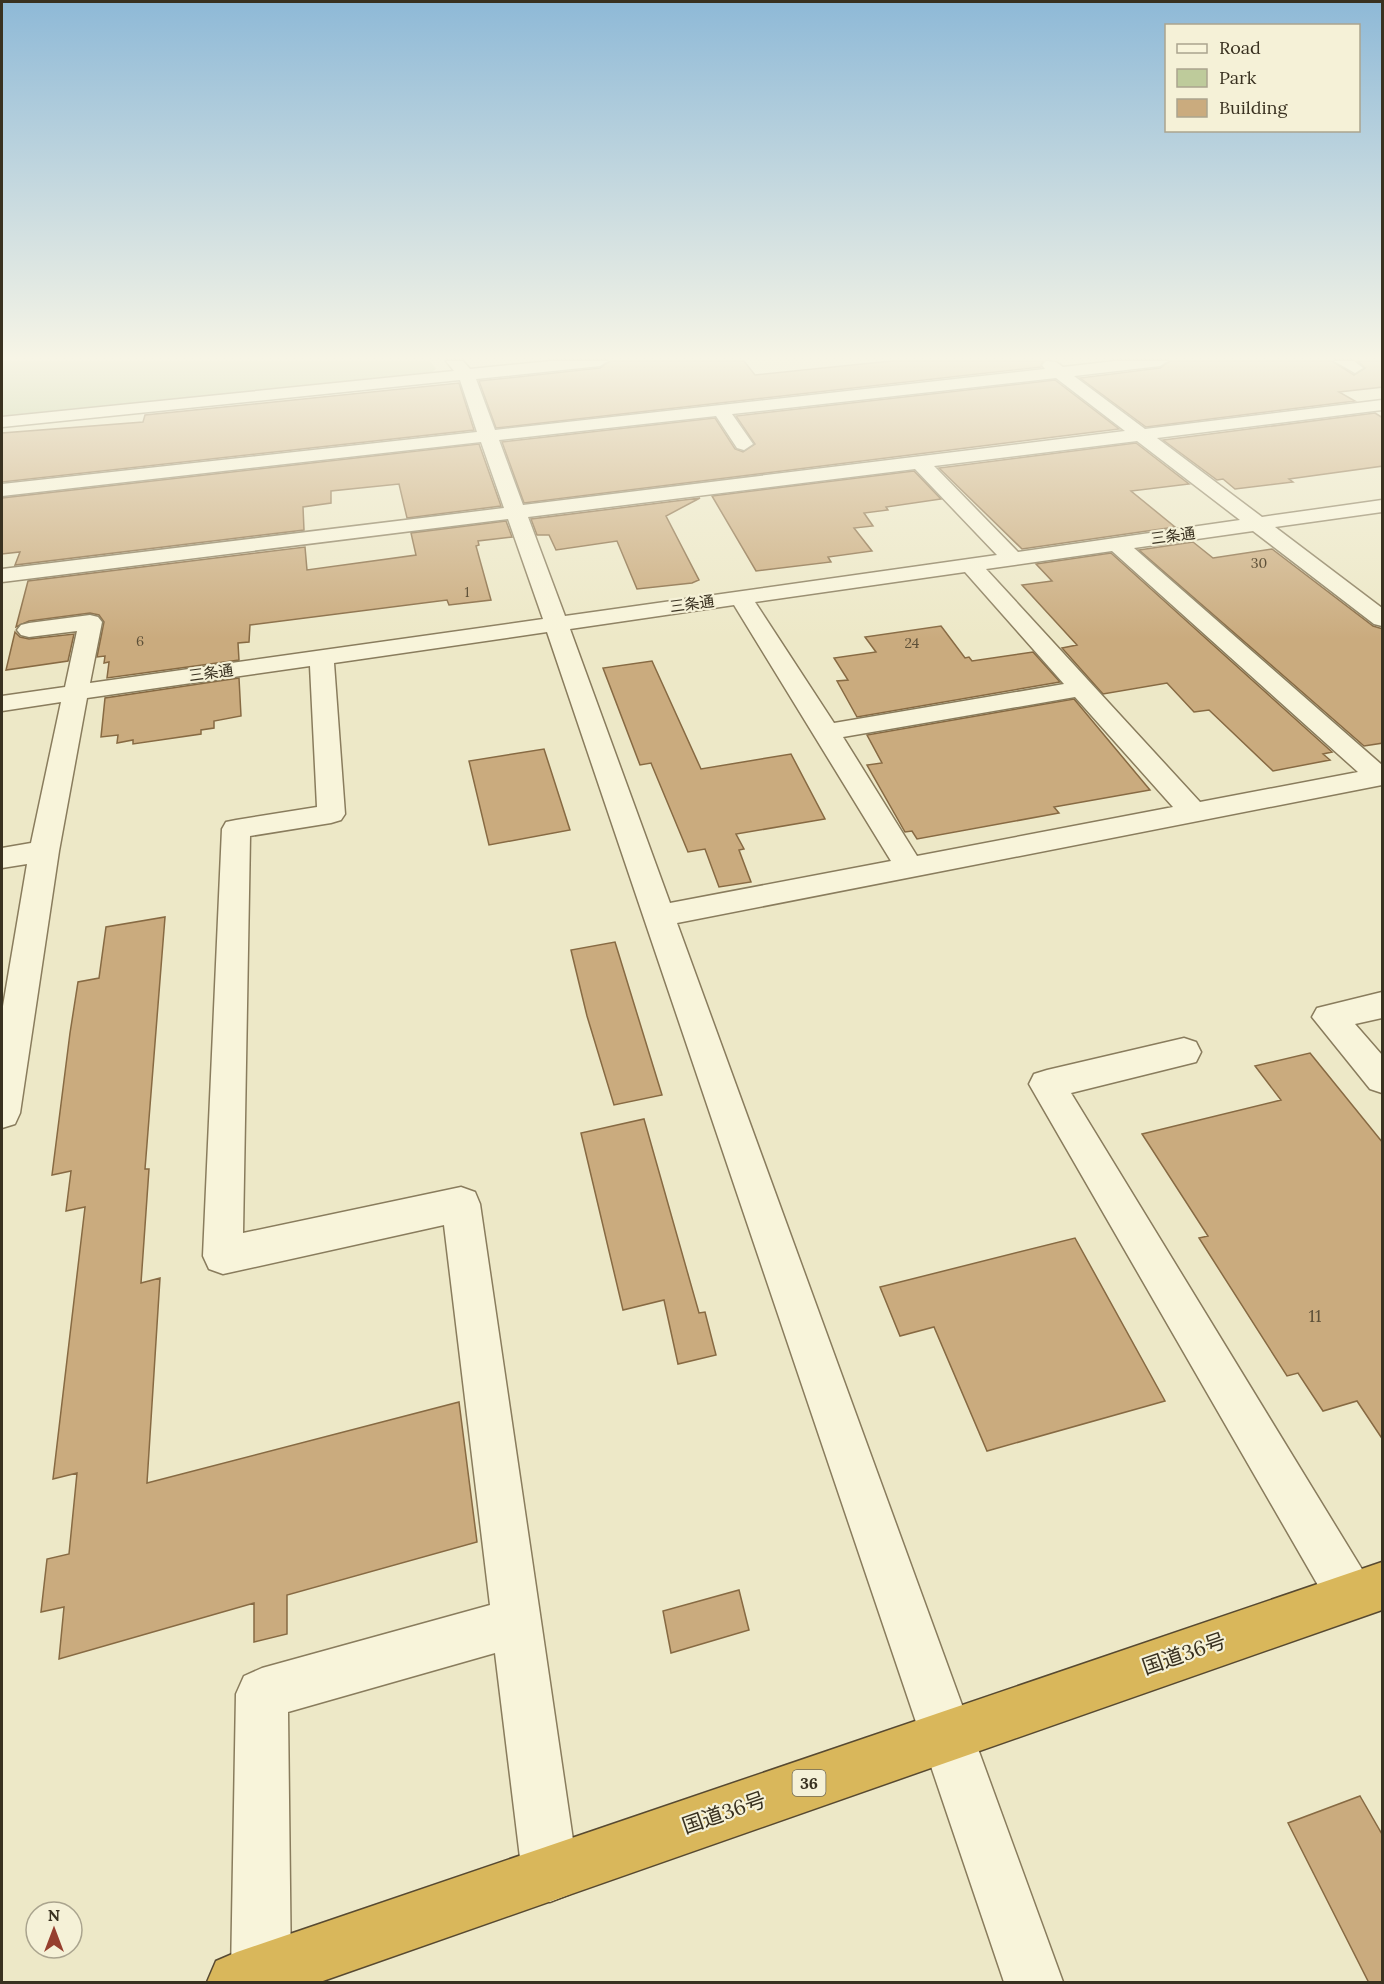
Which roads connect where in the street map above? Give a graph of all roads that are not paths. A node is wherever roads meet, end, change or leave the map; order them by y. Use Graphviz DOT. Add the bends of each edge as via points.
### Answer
graph roads {
  1 [pos="263,454"];
  2 [pos="495,454"];
  3 [pos="995,454"];
  4 [pos="1168,454"];
  5 [pos="920,463"];
  6 [pos="2,490"];
  7 [pos="1383,506"];
  8 [pos="515,512"];
  9 [pos="1258,523"];
  10 [pos="1116,544"];
  11 [pos="1012,558"];
  12 [pos="970,564"];
  13 [pos="2,576"];
  14 [pos="740,597"];
  15 [pos="1383,619"];
  16 [pos="556,623"];
  17 [pos="29,630"];
  18 [pos="322,657"];
  19 [pos="1082,688"];
  20 [pos="76,692"];
  21 [pos="2,703"];
  22 [pos="827,732"];
  23 [pos="1381,776"];
  24 [pos="1194,813"];
  25 [pos="44,851"];
  26 [pos="2,858"];
  27 [pos="909,867"];
  28 [pos="659,916"];
  29 [pos="1383,1005"];
  30 [pos="1184,1052"];
  31 [pos="6,1059"];
  32 [pos="1383,1079"];
  33 [pos="2,1113"];
  34 [pos="1367,1591"];
  35 [pos="516,1622"];
  36 [pos="946,1736"];
  37 [pos="550,1874"];
  38 [pos="249,1978"];
  39 [pos="1034,1983"];
  1 -- 6 [label="street"];
  2 -- 8 [label="street"];
  3 -- 5 [label="street"];
  4 -- 9 [label="street"];
  5 -- 8 [label="street"];
  5 -- 11 [label="street"];
  7 -- 9 [label="street, 三条通"];
  8 -- 13 [label="street"];
  8 -- 16 [label="street"];
  9 -- 10 [label="street, 三条通"];
  9 -- 15 [label="street"];
  10 -- 11 [label="street, 三条通"];
  10 -- 23 [label="street"];
  11 -- 12 [label="street, 三条通"];
  12 -- 14 [label="street, 三条通"];
  12 -- 19 [label="street"];
  14 -- 16 [label="street, 三条通"];
  14 -- 22 [label="street"];
  16 -- 18 [label="street, 三条通"];
  16 -- 28 [label="street"];
  17 -- 20 [label="street" via="90,622"];
  18 -- 20 [label="street, 三条通"];
  18 -- 35 [label="street" via="331,814 236,829 223,1256 461,1204"];
  19 -- 22 [label="street"];
  19 -- 24 [label="street"];
  20 -- 21 [label="street, 三条通"];
  20 -- 25 [label="street"];
  22 -- 27 [label="street"];
  23 -- 24 [label="street"];
  24 -- 27 [label="street"];
  25 -- 26 [label="street"];
  25 -- 31 [label="street"];
  27 -- 28 [label="street"];
  28 -- 36 [label="street"];
  29 -- 32 [label="street" via="1329,1017"];
  30 -- 34 [label="street" via="1047,1084"];
  31 -- 33 [label="street"];
  34 -- 36 [label="highway, 国道36号 / 36"];
  35 -- 37 [label="street"];
  35 -- 38 [label="street" via="262,1694"];
  36 -- 37 [label="highway, 国道36号 / 36"];
  36 -- 39 [label="street"];
  37 -- 38 [label="highway, 国道36号 / 36"];
}
